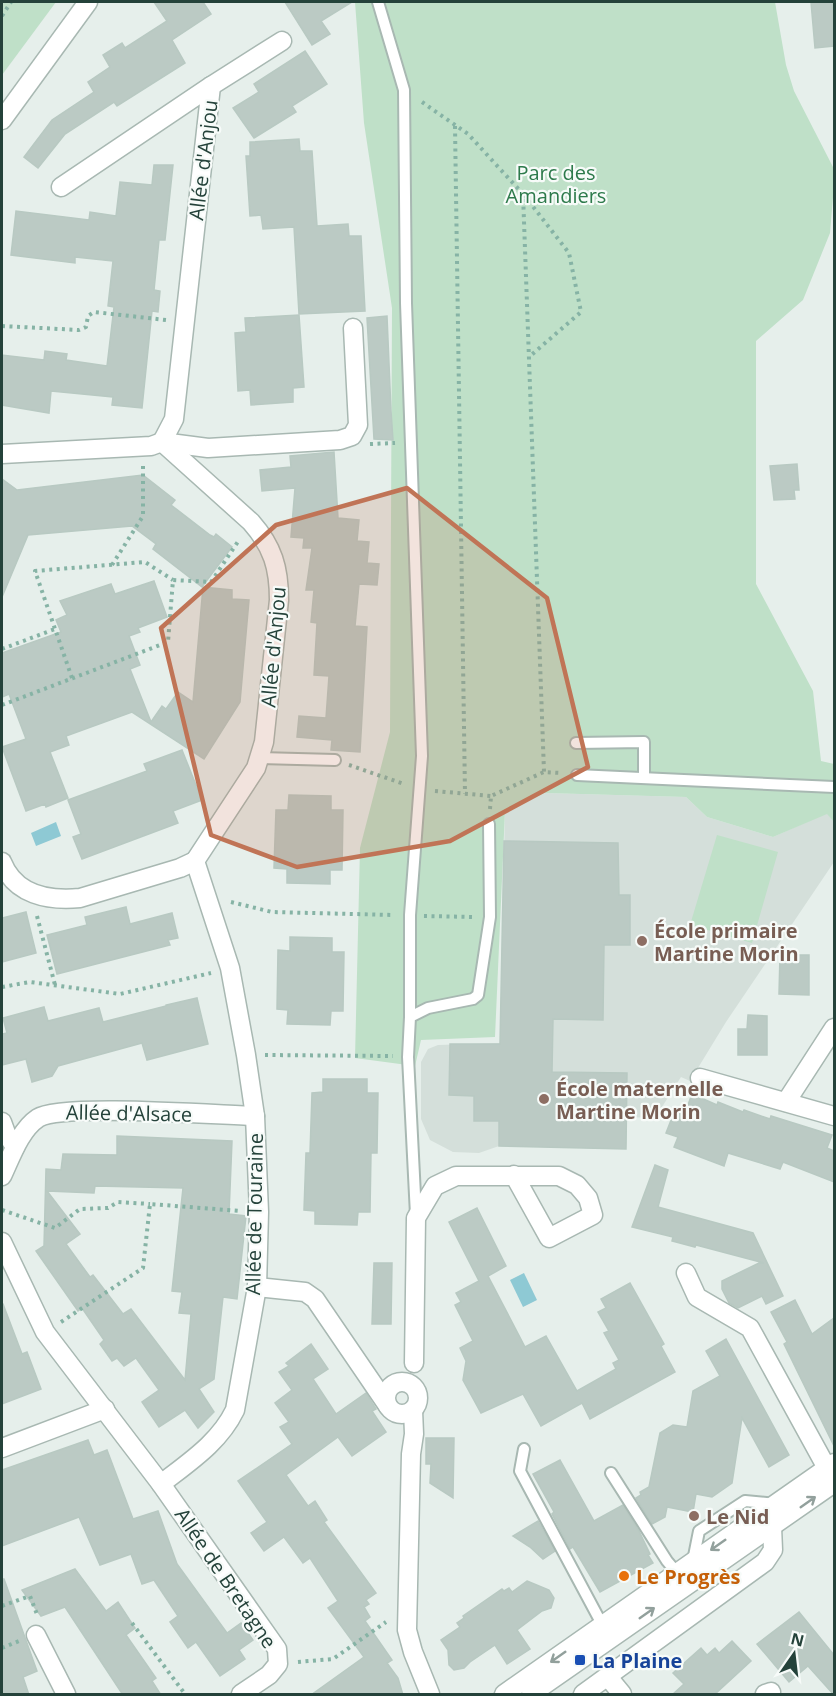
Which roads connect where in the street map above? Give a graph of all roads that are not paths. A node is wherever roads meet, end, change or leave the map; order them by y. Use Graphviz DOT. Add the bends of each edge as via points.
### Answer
graph roads {
  1 [pos="88,2"];
  2 [pos="378,2"];
  3 [pos="282,41"];
  4 [pos="211,86"];
  5 [pos="2,120"];
  6 [pos="61,187"];
  7 [pos="353,328"];
  8 [pos="162,441"];
  9 [pos="2,454"];
  10 [pos="576,743"];
  11 [pos="261,758"];
  12 [pos="335,760"];
  13 [pos="577,775"];
  14 [pos="644,778"];
  15 [pos="834,787"];
  16 [pos="489,824"];
  17 [pos="195,861"];
  18 [pos="2,862"];
  19 [pos="410,1017"];
  20 [pos="834,1028"];
  21 [pos="700,1078"];
  22 [pos="786,1102"];
  23 [pos="255,1116"];
  24 [pos="834,1116"];
  25 [pos="2,1122"];
  26 [pos="15,1147"];
  27 [pos="514,1175"];
  28 [pos="2,1176"];
  29 [pos="416,1218"];
  30 [pos="2,1242"];
  31 [pos="687,1273"];
  32 [pos="257,1287"];
  33 [pos="362,1368"];
  34 [pos="403,1385"];
  35 [pos="105,1409"];
  36 [pos="391,1409"];
  37 [pos="413,1410"];
  38 [pos="2,1448"];
  39 [pos="524,1449"];
  40 [pos="411,1454"];
  41 [pos="611,1473"];
  42 [pos="833,1474"];
  43 [pos="161,1484"];
  44 [pos="772,1527"];
  45 [pos="690,1574"];
  46 [pos="608,1632"];
  47 [pos="36,1635"];
  48 [pos="608,1677"];
  49 [pos="66,1695"];
  50 [pos="241,1695"];
  51 [pos="430,1695"];
  52 [pos="504,1695"];
  53 [pos="531,1695"];
  54 [pos="583,1695"];
  55 [pos="622,1695"];
  1 -- 5 [label="street"];
  2 -- 19 [label="lane" via="404,90 406,303 422,756 410,915"];
  3 -- 4 [label="street, Allée d'Anjou"];
  4 -- 6 [label="street, Allée d'Anjou"];
  4 -- 8 [label="street, Allée d'Anjou" via="174,419"];
  7 -- 8 [label="street" via="358,424 352,436 208,448"];
  8 -- 9 [label="street" via="152,446"];
  8 -- 11 [label="street, Allée d'Anjou" via="251,522 274,558 279,600"];
  10 -- 14 [label="lane" via="644,742"];
  11 -- 12 [label="lane"];
  11 -- 17 [label="street, Allée d'Anjou"];
  13 -- 14 [label="lane"];
  14 -- 15 [label="lane"];
  16 -- 19 [label="lane" via="490,917 478,995 428,1008"];
  17 -- 18 [label="street" via="80,898 31,893 11,878"];
  17 -- 23 [label="street, Allée de Touraine" via="230,968"];
  19 -- 29 [label="lane" via="408,1056"];
  20 -- 22 [label="street"];
  21 -- 22 [label="street"];
  22 -- 24 [label="street"];
  23 -- 26 [label="street, Allée d'Alsace" via="55,1112 40,1117"];
  23 -- 32 [label="street, Allée de Touraine"];
  25 -- 26 [label="street"];
  26 -- 28 [label="street, Allée d'Alsace"];
  27 -- 29 [label="street" via="456,1176 435,1186"];
  29 -- 34 [label="street" via="414,1363"];
  30 -- 35 [label="street, Allée de Bretagne" via="45,1332"];
  31 -- 42 [label="street" via="697,1297 750,1328"];
  32 -- 33 [label="street" via="305,1292 315,1299"];
  32 -- 43 [label="street, Allée de Touraine" via="235,1410 218,1438"];
  33 -- 34 [label="street"];
  33 -- 36 [label="street"];
  34 -- 36 [label="street" via="386,1397"];
  34 -- 37 [label="street" via="418,1397"];
  35 -- 38 [label="street"];
  35 -- 43 [label="street, Allée de Bretagne"];
  36 -- 37 [label="street" via="404,1414"];
  36 -- 40 [label="street"];
  37 -- 40 [label="street"];
  39 -- 46 [label="lane" via="520,1471"];
  40 -- 51 [label="street" via="407,1630"];
  41 -- 45 [label="lane" via="667,1561"];
  44 -- 42 [label="street, one-way"];
  42 -- 45 [label="street" via="776,1504"];
  43 -- 50 [label="street, Allée de Bretagne" via="277,1649 278,1664"];
  44 -- 45 [label="street"];
  44 -- 48 [label="street" via="773,1550 765,1562"];
  45 -- 46 [label="street"];
  46 -- 52 [label="street, one-way"];
  46 -- 53 [label="street"];
  47 -- 49 [label="street"];
  48 -- 54 [label="street"];
  48 -- 55 [label="street"];
}
